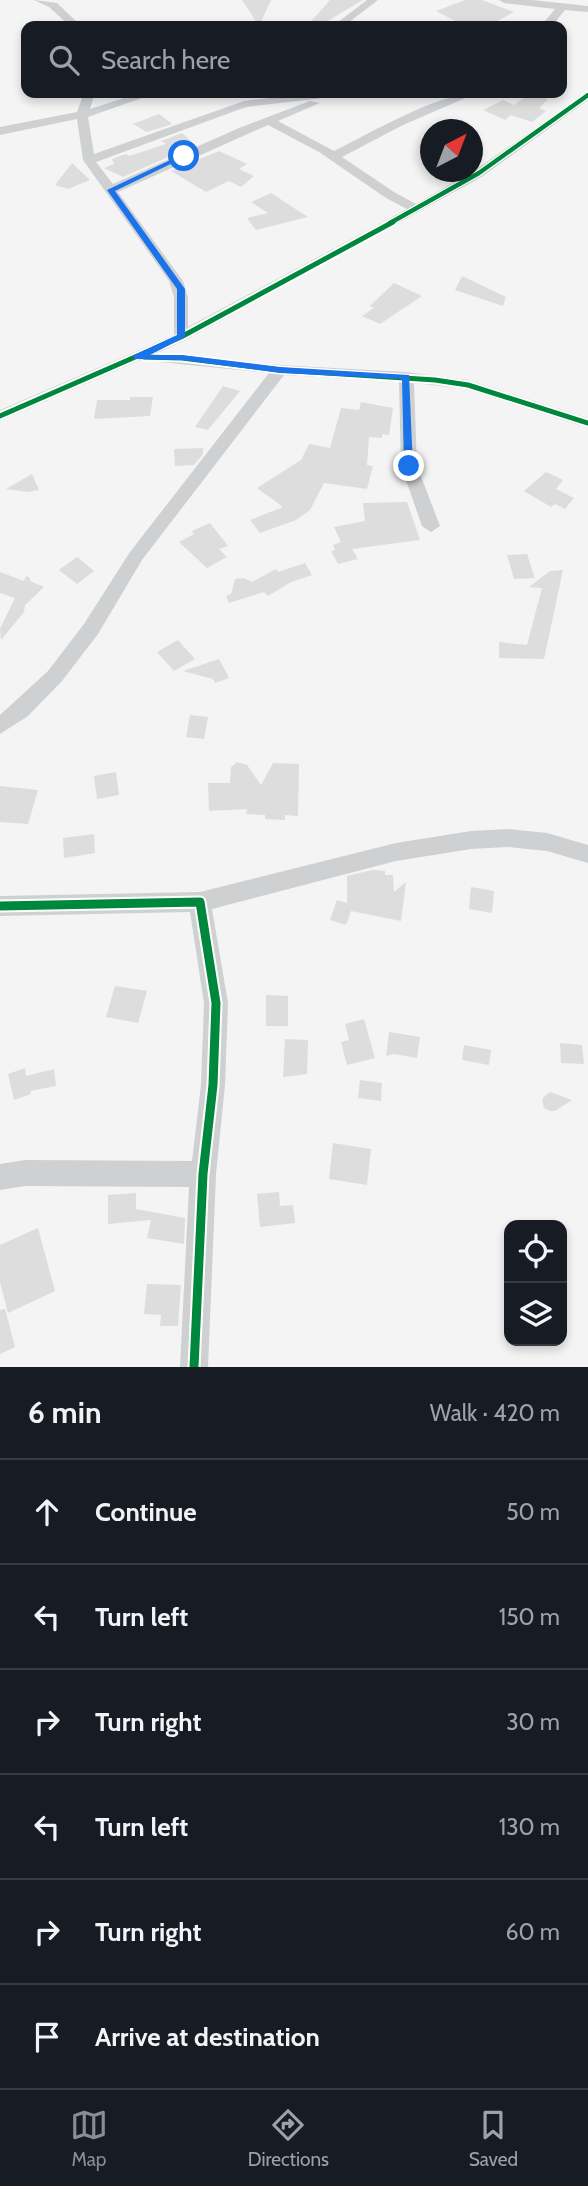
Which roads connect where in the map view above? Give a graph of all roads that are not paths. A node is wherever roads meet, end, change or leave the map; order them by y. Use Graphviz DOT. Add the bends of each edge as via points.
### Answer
graph roads {
  1 [pos="39,0"];
  2 [pos="373,0"];
  3 [pos="504,0"];
  4 [pos="562,6"];
  5 [pos="584,6"];
  6 [pos="71,21"];
  7 [pos="345,21"];
  8 [pos="552,21"];
  9 [pos="588,94"];
  10 [pos="87,98"];
  11 [pos="136,98"];
  12 [pos="297,98"];
  13 [pos="328,98"];
  14 [pos="460,98"];
  15 [pos="82,116"];
  16 [pos="269,121"];
  17 [pos="0,131"];
  18 [pos="334,156"];
  19 [pos="89,160"];
  20 [pos="111,190"];
  21 [pos="416,209"];
  22 [pos="181,337"];
  23 [pos="137,357"];
  24 [pos="280,370"];
  25 [pos="406,377"];
  26 [pos="0,416"];
  27 [pos="588,423"];
  28 [pos="431,526"];
  29 [pos="0,726"];
  30 [pos="588,854"];
  31 [pos="200,902"];
  32 [pos="0,906"];
  33 [pos="203,1174"];
  34 [pos="0,1177"];
  35 [pos="194,1367"];
  1 -- 6 [label="street" via="53,5"];
  2 -- 7 [label="street"];
  3 -- 4 [label="street"];
  4 -- 5 [label="street"];
  4 -- 8 [label="street"];
  9 -- 21 [label="street" via="479,173"];
  10 -- 15 [label="street"];
  11 -- 15 [label="street"];
  12 -- 19 [label="street" via="244,104"];
  13 -- 16 [label="street"];
  14 -- 18 [label="street"];
  15 -- 17 [label="street"];
  15 -- 19 [label="street"];
  16 -- 18 [label="street"];
  16 -- 20 [label="street"];
  18 -- 21 [label="street"];
  19 -- 20 [label="street"];
  20 -- 22 [label="street" via="181,289"];
  21 -- 22 [label="street"];
  22 -- 23 [label="street"];
  23 -- 24 [label="street"];
  23 -- 26 [label="street"];
  24 -- 25 [label="street"];
  24 -- 29 [label="street" via="136,556 91,629 55,676"];
  25 -- 27 [label="street" via="468,385"];
  25 -- 28 [label="street" via="409,466"];
  30 -- 31 [label="street" via="547,842 471,840 396,852"];
  31 -- 32 [label="street"];
  31 -- 33 [label="street" via="216,1003"];
  33 -- 34 [label="street" via="25,1173"];
  33 -- 35 [label="street"];
}
